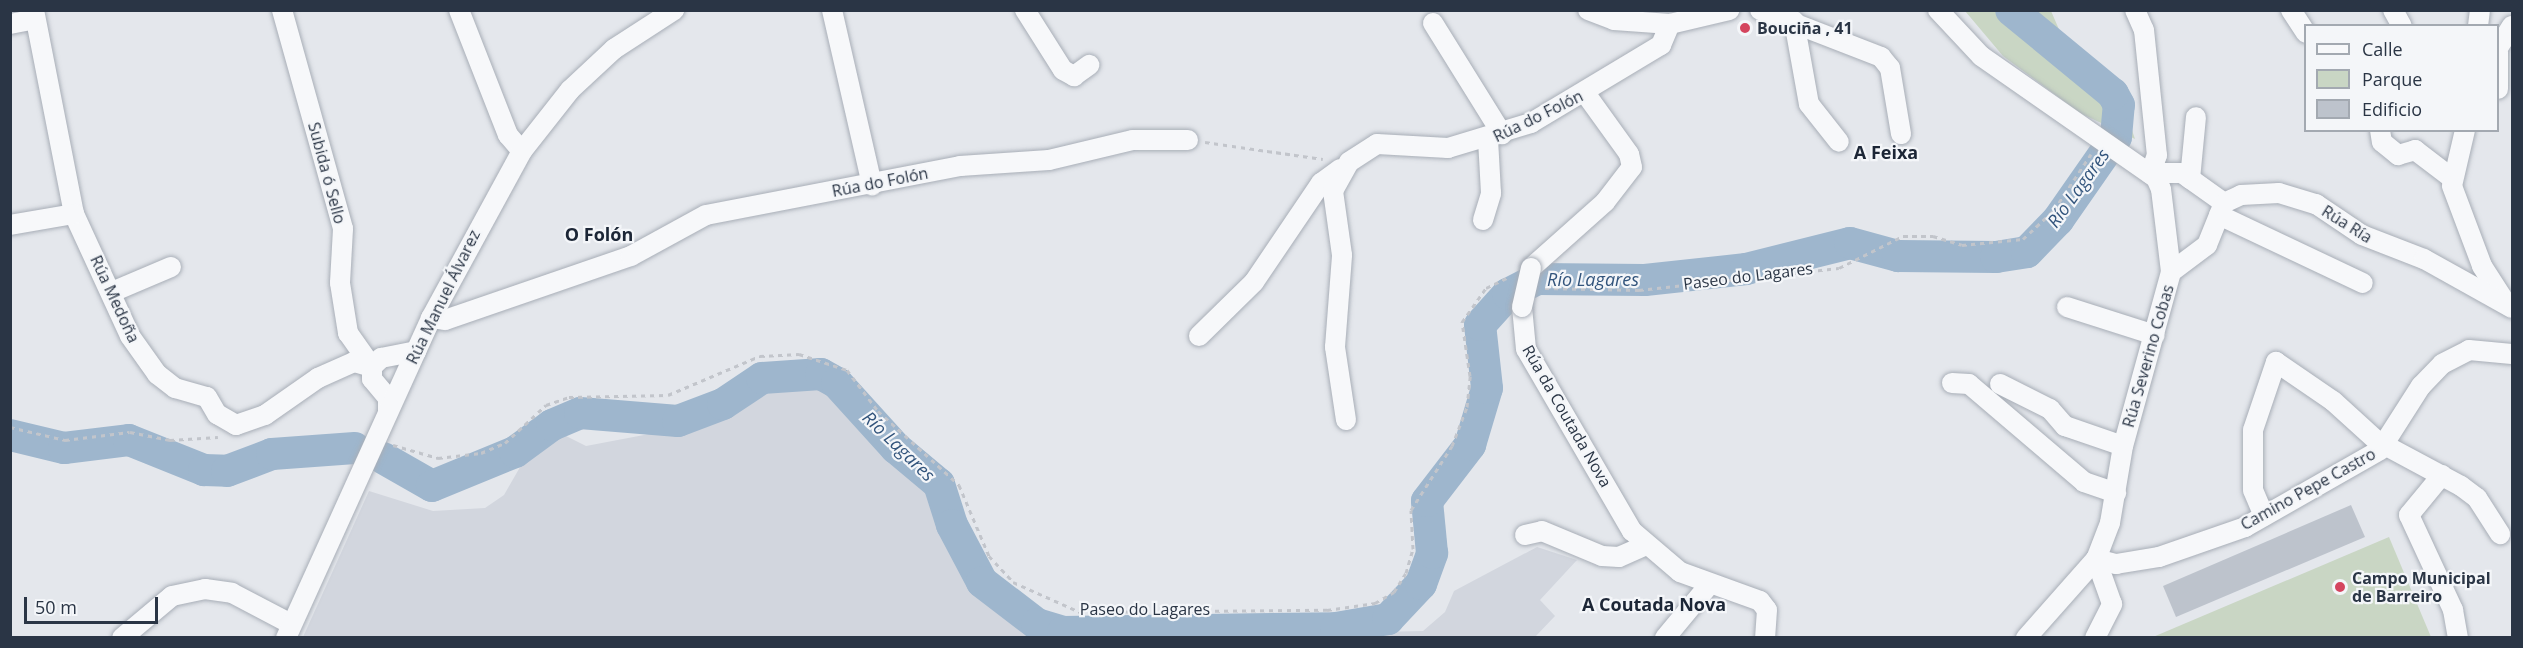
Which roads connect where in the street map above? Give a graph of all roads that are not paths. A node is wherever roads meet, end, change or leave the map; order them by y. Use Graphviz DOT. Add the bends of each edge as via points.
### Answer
graph roads {
  1 [pos="282,10"];
  2 [pos="459,10"];
  3 [pos="674,10"];
  4 [pos="832,10"];
  5 [pos="1025,10"];
  6 [pos="1588,10"];
  7 [pos="1730,10"];
  8 [pos="1760,10"];
  9 [pos="1938,10"];
  10 [pos="2135,10"];
  11 [pos="2291,10"];
  12 [pos="2393,10"];
  13 [pos="34,15"];
  14 [pos="1794,21"];
  15 [pos="1433,23"];
  16 [pos="10,24"];
  17 [pos="1670,24"];
  18 [pos="2401,24"];
  19 [pos="2512,26"];
  20 [pos="2304,30"];
  21 [pos="2499,48"];
  22 [pos="1089,65"];
  23 [pos="1586,93"];
  24 [pos="2196,117"];
  25 [pos="2380,132"];
  26 [pos="2465,132"];
  27 [pos="1901,134"];
  28 [pos="1495,137"];
  29 [pos="1188,140"];
  30 [pos="1839,142"];
  31 [pos="522,151"];
  32 [pos="1349,162"];
  33 [pos="2153,176"];
  34 [pos="2190,179"];
  35 [pos="2453,179"];
  36 [pos="872,185"];
  37 [pos="2221,209"];
  38 [pos="74,214"];
  39 [pos="1483,220"];
  40 [pos="10,225"];
  41 [pos="171,267"];
  42 [pos="2171,272"];
  43 [pos="2362,283"];
  44 [pos="112,292"];
  45 [pos="2509,306"];
  46 [pos="2067,307"];
  47 [pos="431,318"];
  48 [pos="2155,335"];
  49 [pos="1199,336"];
  50 [pos="416,351"];
  51 [pos="2512,354"];
  52 [pos="394,358"];
  53 [pos="372,367"];
  54 [pos="404,378"];
  55 [pos="1952,383"];
  56 [pos="2000,384"];
  57 [pos="381,387"];
  58 [pos="388,412"];
  59 [pos="1346,420"];
  60 [pos="2388,442"];
  61 [pos="2123,446"];
  62 [pos="2442,475"];
  63 [pos="2116,493"];
  64 [pos="2264,516"];
  65 [pos="2500,534"];
  66 [pos="1526,535"];
  67 [pos="1644,546"];
  68 [pos="2096,559"];
  69 [pos="1710,584"];
  70 [pos="288,631"];
  71 [pos="122,638"];
  72 [pos="1665,638"];
  73 [pos="1765,638"];
  74 [pos="2026,638"];
  75 [pos="2095,638"];
  76 [pos="2458,638"];
  1 -- 53 [label="street, Subida ó Sello" via="343,229 340,283 348,333"];
  2 -- 31 [label="street" via="508,135"];
  3 -- 31 [label="street, Rúa Manuel Álvarez" via="614,49 570,90"];
  4 -- 36 [label="street"];
  5 -- 22 [label="street" via="1063,70 1074,76"];
  6 -- 17 [label="street" via="1614,20"];
  7 -- 17 [label="street"];
  8 -- 14 [label="street"];
  9 -- 33 [label="street" via="1991,64 2089,141 2122,155"];
  10 -- 33 [label="street" via="2144,30 2157,155"];
  11 -- 20 [label="street"];
  12 -- 18 [label="street"];
  13 -- 16 [label="street"];
  13 -- 38 [label="street, Rúa Medoña"];
  14 -- 27 [label="street" via="1881,57 1890,68"];
  14 -- 30 [label="street" via="1809,104"];
  15 -- 28 [label="street"];
  17 -- 23 [label="street, Rúa do Folón" via="1661,45"];
  19 -- 21 [label="street"];
  23 -- 28 [label="street, Rúa do Folón"];
  23 -- 67 [label="street, Rúa da Coutada Nova, bridge" via="1629,154 1632,167 1605,202 1531,268 1522,307 1526,349"];
  24 -- 34 [label="street"];
  25 -- 35 [label="street" via="2382,142 2398,154 2415,150"];
  26 -- 35 [label="street"];
  28 -- 32 [label="street, Rúa do Folón" via="1448,148 1377,144"];
  28 -- 39 [label="street" via="1491,193"];
  29 -- 36 [label="street, Rúa do Folón" via="1133,140 1049,160 960,166"];
  31 -- 47 [label="street, Rúa Manuel Álvarez"];
  32 -- 49 [label="street, Rúa do Folón" via="1322,183 1254,282"];
  32 -- 59 [label="street, Rúa do Folón" via="1333,191 1342,255 1335,346"];
  33 -- 34 [label="street" via="2182,173"];
  33 -- 42 [label="street, Rúa Severino Cobas"];
  34 -- 37 [label="street"];
  35 -- 45 [label="street" via="2482,266"];
  36 -- 47 [label="street, Rúa do Folón" via="706,215 631,256 445,320"];
  37 -- 42 [label="street" via="2207,245"];
  37 -- 43 [label="street"];
  37 -- 45 [label="street, Rúa Ría" via="2241,195 2279,193 2316,204 2362,236 2424,259"];
  38 -- 40 [label="street"];
  38 -- 44 [label="street, Rúa Medoña"];
  41 -- 44 [label="street"];
  42 -- 48 [label="street, Rúa Severino Cobas"];
  44 -- 53 [label="street, Rúa Medoña" via="129,336 157,374 175,388 207,398 217,414 236,425 265,415 318,378 354,362"];
  46 -- 48 [label="street"];
  47 -- 50 [label="street, Rúa Manuel Álvarez"];
  48 -- 61 [label="street, Rúa Severino Cobas"];
  50 -- 52 [label="street"];
  50 -- 54 [label="street, Rúa Manuel Álvarez"];
  51 -- 60 [label="street" via="2469,350 2442,364 2421,386"];
  52 -- 53 [label="street" via="381,358"];
  52 -- 54 [label="street"];
  53 -- 57 [label="street" via="372,379"];
  54 -- 57 [label="street"];
  54 -- 58 [label="street, Rúa Manuel Álvarez"];
  55 -- 63 [label="street" via="1969,384 2084,482"];
  56 -- 61 [label="street" via="2049,409 2065,426"];
  57 -- 58 [label="street"];
  58 -- 70 [label="street, Rúa Manuel Álvarez" via="383,441 362,472"];
  60 -- 62 [label="street, Camino Pepe Castro"];
  60 -- 64 [label="street, Camino Pepe Castro" via="2327,491"];
  60 -- 64 [label="street" via="2367,434 2333,401 2276,362 2253,430 2253,489"];
  61 -- 63 [label="street, Rúa Severino Cobas"];
  62 -- 65 [label="street, Camino Pepe Castro" via="2476,498"];
  62 -- 76 [label="street" via="2409,515 2452,609"];
  63 -- 68 [label="street, Rúa Severino Cobas"];
  64 -- 68 [label="street, Camino Pepe Castro" via="2159,557 2116,564"];
  66 -- 67 [label="street" via="1542,531 1602,556 1619,557"];
  67 -- 69 [label="street, Rúa da Coutada Nova" via="1680,572"];
  68 -- 74 [label="street, Rúa Severino Cobas"];
  68 -- 75 [label="street" via="2112,604"];
  69 -- 72 [label="street"];
  69 -- 73 [label="street, Rúa da Coutada Nova" via="1760,601 1767,610"];
  70 -- 71 [label="street" via="232,593 205,589 172,596"];
}
